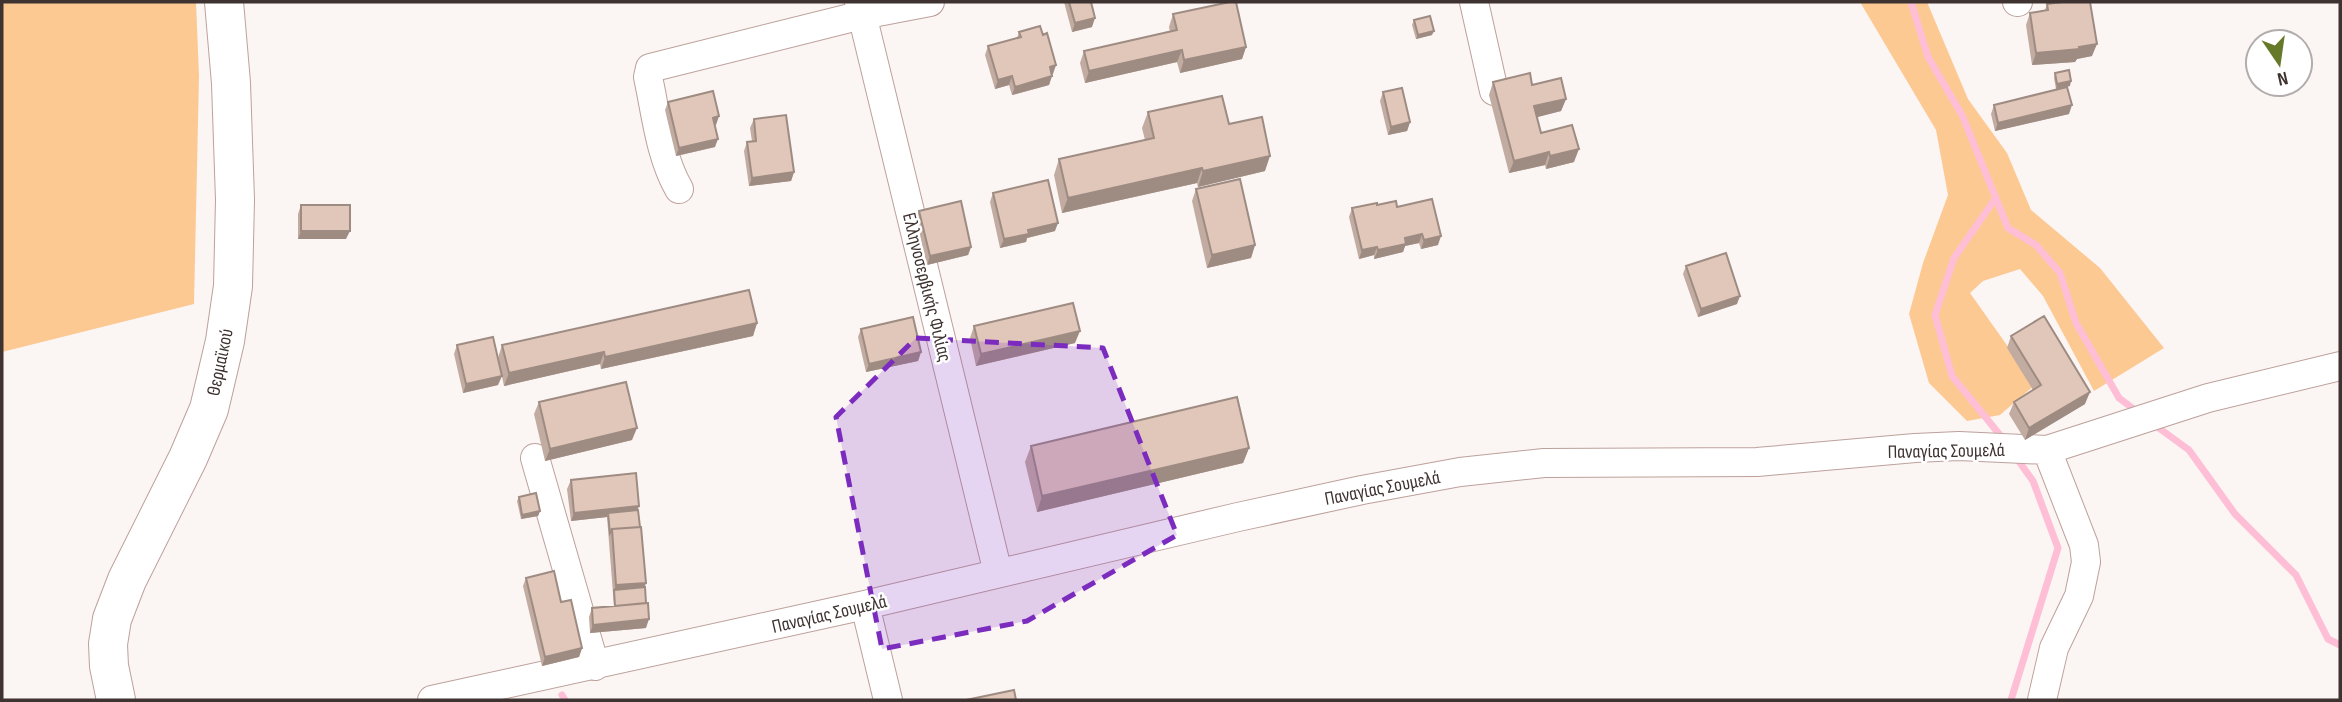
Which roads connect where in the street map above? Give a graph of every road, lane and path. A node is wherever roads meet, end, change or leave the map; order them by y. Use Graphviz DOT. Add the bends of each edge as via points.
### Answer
graph roads {
  1 [pos="225,2"];
  2 [pos="930,2"];
  3 [pos="1474,2"];
  4 [pos="860,8"];
  5 [pos="1494,90"];
  6 [pos="679,189"];
  7 [pos="2340,366"];
  8 [pos="2036,449"];
  9 [pos="535,458"];
  10 [pos="998,573"];
  11 [pos="865,605"];
  12 [pos="595,666"];
  13 [pos="490,693"];
  14 [pos="116,700"];
  15 [pos="432,700"];
  16 [pos="888,700"];
  17 [pos="2042,700"];
  1 -- 14 [label="street, Θερμαϊκού" via="235,200 233,286 225,341 209,409 112,620 109,666"];
  2 -- 4 [label="street"];
  3 -- 5 [label="street"];
  4 -- 6 [label="street" via="650,68 660,137"];
  4 -- 10 [label="street, Ελληνοσερβικής Φιλίας"];
  7 -- 8 [label="street, Παναγίας Σουμελά" via="2208,398"];
  8 -- 10 [label="street, Παναγίας Σουμελά" via="1915,448 1707,464 1507,465 1362,490"];
  8 -- 17 [label="street" via="2062,493 2084,545 2086,562 2079,596 2054,648"];
  9 -- 12 [label="street"];
  10 -- 11 [label="street, Παναγίας Σουμελά"];
  11 -- 12 [label="street, Παναγίας Σουμελά"];
  11 -- 16 [label="street"];
  12 -- 13 [label="street, Παναγίας Σουμελά"];
  13 -- 15 [label="street, Παναγίας Σουμελά"];
}
